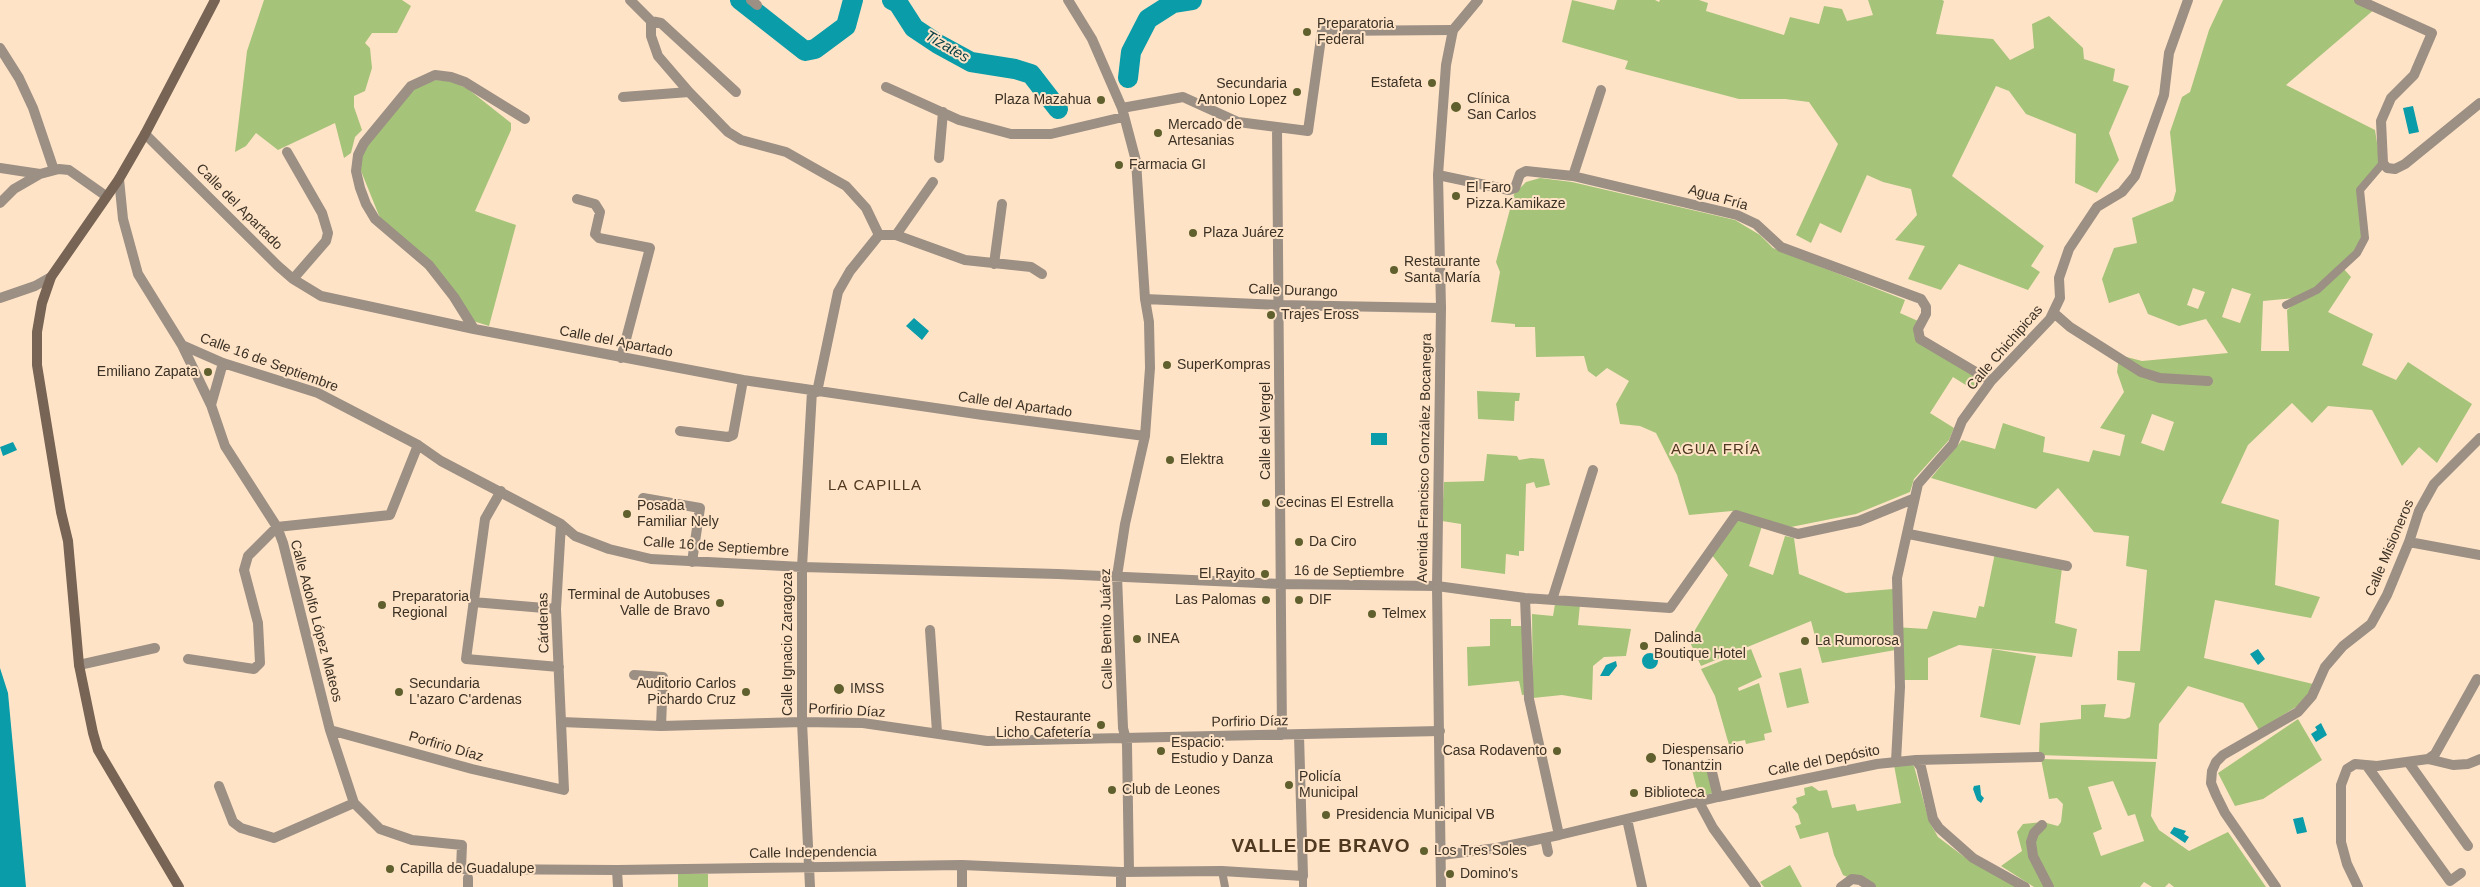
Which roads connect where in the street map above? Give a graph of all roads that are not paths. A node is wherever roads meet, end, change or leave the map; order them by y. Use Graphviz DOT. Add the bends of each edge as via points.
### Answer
graph roads {
  1 [pos="215,0"];
  2 [pos="630,0"];
  3 [pos="1068,0"];
  4 [pos="1478,0"];
  5 [pos="2188,0"];
  6 [pos="2359,0"];
  7 [pos="651,21"];
  8 [pos="1453,30"];
  9 [pos="0,48"];
  10 [pos="886,87"];
  11 [pos="1602,90"];
  12 [pos="689,92"];
  13 [pos="736,92"];
  14 [pos="623,97"];
  15 [pos="2480,103"];
  16 [pos="943,112"];
  17 [pos="1122,112"];
  18 [pos="526,119"];
  19 [pos="1277,127"];
  20 [pos="146,134"];
  21 [pos="288,152"];
  22 [pos="939,158"];
  23 [pos="2383,163"];
  24 [pos="0,168"];
  25 [pos="54,170"];
  26 [pos="40,174"];
  27 [pos="1438,176"];
  28 [pos="1573,176"];
  29 [pos="120,179"];
  30 [pos="933,182"];
  31 [pos="106,196"];
  32 [pos="576,199"];
  33 [pos="0,203"];
  34 [pos="1002,204"];
  35 [pos="896,234"];
  36 [pos="879,236"];
  37 [pos="994,264"];
  38 [pos="1042,274"];
  39 [pos="51,277"];
  40 [pos="293,279"];
  41 [pos="0,298"];
  42 [pos="1145,299"];
  43 [pos="1279,305"];
  44 [pos="2286,305"];
  45 [pos="1440,308"];
  46 [pos="2054,313"];
  47 [pos="474,329"];
  48 [pos="182,345"];
  49 [pos="621,358"];
  50 [pos="223,363"];
  51 [pos="743,380"];
  52 [pos="2208,380"];
  53 [pos="1991,381"];
  54 [pos="815,391"];
  55 [pos="211,405"];
  56 [pos="680,431"];
  57 [pos="1145,436"];
  58 [pos="2480,438"];
  59 [pos="418,445"];
  60 [pos="1593,470"];
  61 [pos="501,491"];
  62 [pos="643,498"];
  63 [pos="1913,499"];
  64 [pos="560,524"];
  65 [pos="277,527"];
  66 [pos="1909,534"];
  67 [pos="2409,542"];
  68 [pos="2480,555"];
  69 [pos="692,562"];
  70 [pos="2067,566"];
  71 [pos="802,567"];
  72 [pos="1117,576"];
  73 [pos="1281,584"];
  74 [pos="1437,586"];
  75 [pos="1525,598"];
  76 [pos="1552,600"];
  77 [pos="472,602"];
  78 [pos="556,608"];
  79 [pos="930,630"];
  80 [pos="155,648"];
  81 [pos="188,659"];
  82 [pos="79,665"];
  83 [pos="559,667"];
  84 [pos="634,675"];
  85 [pos="2477,680"];
  86 [pos="561,722"];
  87 [pos="802,722"];
  88 [pos="661,726"];
  89 [pos="330,730"];
  90 [pos="1440,731"];
  91 [pos="937,732"];
  92 [pos="1282,735"];
  93 [pos="1299,735"];
  94 [pos="1126,738"];
  95 [pos="2040,756"];
  96 [pos="2428,759"];
  97 [pos="2480,759"];
  98 [pos="1916,760"];
  99 [pos="1896,761"];
  100 [pos="2409,763"];
  101 [pos="1710,764"];
  102 [pos="2367,766"];
  103 [pos="219,786"];
  104 [pos="1718,796"];
  105 [pos="1699,802"];
  106 [pos="356,805"];
  107 [pos="1627,819"];
  108 [pos="2042,825"];
  109 [pos="1559,835"];
  110 [pos="1545,838"];
  111 [pos="2468,846"];
  112 [pos="1548,852"];
  113 [pos="1442,855"];
  114 [pos="962,865"];
  115 [pos="810,867"];
  116 [pos="617,870"];
  117 [pos="1125,872"];
  118 [pos="1222,872"];
  119 [pos="2461,873"];
  120 [pos="1303,876"];
  121 [pos="179,887"];
  122 [pos="618,887"];
  123 [pos="810,887"];
  124 [pos="962,887"];
  125 [pos="1121,887"];
  126 [pos="1225,887"];
  127 [pos="1304,887"];
  128 [pos="1441,887"];
  129 [pos="1642,887"];
  130 [pos="1756,887"];
  131 [pos="1841,887"];
  132 [pos="1872,887"];
  133 [pos="2025,887"];
  134 [pos="2049,887"];
  135 [pos="2276,887"];
  136 [pos="2358,887"];
  1 -- 20 [label="main road"];
  2 -- 7 [label="street"];
  3 -- 17 [label="street, Calle Benito Juárez" via="1092,39"];
  4 -- 8 [label="street"];
  5 -- 46 [label="street, Calle Chichipicas" via="2169,53 2164,94 2135,176 2122,192 2097,207 2069,250 2062,264 2060,298"];
  6 -- 23 [label="street" via="2432,33 2414,75 2390,98 2382,121"];
  7 -- 12 [label="street" via="654,50"];
  7 -- 13 [label="street" via="660,23"];
  8 -- 19 [label="street" via="1322,31 1308,131"];
  8 -- 27 [label="street, Avenida Francisco González Bocanegra" via="1446,65"];
  9 -- 25 [label="street" via="34,108"];
  10 -- 16 [label="street"];
  11 -- 28 [label="street"];
  12 -- 14 [label="street"];
  12 -- 36 [label="street" via="734,136 786,152 846,186 866,208"];
  15 -- 23 [label="street" via="2404,164 2395,169 2387,168"];
  16 -- 17 [label="street" via="976,126 1024,136 1051,134"];
  16 -- 22 [label="street"];
  17 -- 19 [label="street" via="1183,97 1238,122"];
  17 -- 42 [label="street, Calle Benito Juárez" via="1136,161"];
  18 -- 47 [label="street" via="464,82 451,76 435,75 411,86 364,143 358,155 356,171 360,188 375,218 429,265"];
  19 -- 43 [label="street, Calle del Vergel"];
  20 -- 29 [label="main road"];
  20 -- 40 [label="street, Calle del Apartado"];
  21 -- 40 [label="street" via="322,214 328,232 326,240"];
  23 -- 44 [label="street" via="2360,190 2365,238 2357,254 2317,290"];
  24 -- 26 [label="street"];
  25 -- 26 [label="street"];
  25 -- 31 [label="street" via="69,170"];
  26 -- 33 [label="street"];
  27 -- 28 [label="street, Agua Fría" via="1509,190 1526,171"];
  27 -- 45 [label="street, Avenida Francisco González Bocanegra"];
  28 -- 53 [label="street, Agua Fría" via="1737,215 1756,224 1781,247 1921,299 1926,307 1918,330 1922,340"];
  29 -- 31 [label="main road"];
  29 -- 48 [label="street, Calle Adolfo López Mateos" via="123,220 135,266"];
  30 -- 35 [label="street"];
  31 -- 39 [label="main road"];
  32 -- 49 [label="street" via="595,204 600,212 595,234 599,238 650,248"];
  34 -- 37 [label="street"];
  35 -- 36 [label="street"];
  35 -- 37 [label="street" via="965,260"];
  36 -- 54 [label="street, Calle Ignacio Zaragoza" via="838,292"];
  37 -- 38 [label="street" via="1031,267"];
  39 -- 41 [label="street"];
  39 -- 82 [label="main road" via="39,316 38,364 60,512 68,541"];
  40 -- 47 [label="street, Calle del Apartado" via="321,296"];
  42 -- 43 [label="street, Calle Durango"];
  42 -- 57 [label="street, Calle Benito Juárez" via="1150,368"];
  43 -- 45 [label="street, Calle Durango"];
  43 -- 73 [label="street, Calle del Vergel"];
  45 -- 74 [label="street, Avenida Francisco González Bocanegra"];
  46 -- 52 [label="street" via="2070,327 2141,372 2160,378"];
  46 -- 53 [label="street, Calle Chichipicas"];
  47 -- 49 [label="street, Calle del Apartado"];
  48 -- 50 [label="street, Calle 16 de Septiembre"];
  48 -- 55 [label="street, Calle Adolfo López Mateos"];
  49 -- 51 [label="street, Calle del Apartado"];
  50 -- 55 [label="street"];
  50 -- 59 [label="street, Calle 16 de Septiembre" via="318,393"];
  51 -- 54 [label="street, Calle del Apartado"];
  51 -- 56 [label="street" via="733,435 728,438"];
  53 -- 63 [label="street, Calle Chichipicas" via="1962,421 1953,444 1918,484"];
  54 -- 57 [label="street, Calle del Apartado"];
  54 -- 71 [label="street, Calle Ignacio Zaragoza"];
  55 -- 65 [label="street, Calle Adolfo López Mateos" via="225,446"];
  57 -- 72 [label="street, Calle Benito Juárez"];
  58 -- 67 [label="street, Calle Misioneros" via="2434,484 2419,511"];
  59 -- 61 [label="street, Calle 16 de Septiembre" via="441,461"];
  59 -- 65 [label="street" via="390,515"];
  60 -- 76 [label="street"];
  61 -- 64 [label="street, Calle 16 de Septiembre"];
  61 -- 77 [label="street" via="485,519"];
  62 -- 69 [label="street" via="700,508"];
  63 -- 66 [label="street, Calle Chichipicas"];
  63 -- 76 [label="street, 16 de Septiembre" via="1859,521 1798,534 1736,516 1670,608"];
  64 -- 69 [label="street, Calle 16 de Septiembre" via="575,536 609,549 651,559"];
  64 -- 78 [label="street, Cárdenas"];
  65 -- 81 [label="street" via="248,556 244,570 258,622 260,663 254,669 246,670"];
  65 -- 89 [label="street, Calle Adolfo López Mateos"];
  66 -- 70 [label="street"];
  66 -- 99 [label="street, Calle Chichipicas" via="1897,578 1900,687"];
  67 -- 68 [label="street"];
  67 -- 135 [label="street, Calle Misioneros" via="2371,624 2343,646 2325,667 2312,696 2298,712 2223,755 2212,771 2211,783 2225,814"];
  69 -- 71 [label="street, Calle 16 de Septiembre"];
  71 -- 72 [label="street, Calle 16 de Septiembre"];
  71 -- 87 [label="street, Calle Ignacio Zaragoza"];
  72 -- 73 [label="street, 16 de Septiembre"];
  72 -- 94 [label="street, Calle Benito Juárez"];
  73 -- 74 [label="street, 16 de Septiembre"];
  73 -- 92 [label="street, Calle del Vergel"];
  74 -- 75 [label="street, 16 de Septiembre"];
  74 -- 90 [label="street, Avenida Francisco González Bocanegra"];
  75 -- 76 [label="street, 16 de Septiembre"];
  75 -- 109 [label="street" via="1529,699"];
  77 -- 78 [label="street"];
  77 -- 83 [label="street" via="466,659"];
  78 -- 83 [label="street, Cárdenas"];
  79 -- 91 [label="street"];
  80 -- 82 [label="street"];
  82 -- 121 [label="main road" via="98,750"];
  83 -- 86 [label="street, Cárdenas"];
  84 -- 88 [label="street" via="663,677"];
  85 -- 96 [label="street" via="2435,754"];
  86 -- 88 [label="street, Porfirio Díaz"];
  86 -- 89 [label="street, Porfirio Díaz" via="564,790 472,769"];
  87 -- 88 [label="street, Porfirio Díaz"];
  87 -- 91 [label="street, Porfirio Díaz" via="863,723"];
  87 -- 115 [label="street, Calle Ignacio Zaragoza"];
  89 -- 106 [label="street, Calle Adolfo López Mateos"];
  90 -- 93 [label="street, Porfirio Díaz"];
  90 -- 113 [label="street, Avenida Francisco González Bocanegra"];
  91 -- 94 [label="street, Porfirio Díaz" via="987,741"];
  92 -- 93 [label="street, Porfirio Díaz"];
  92 -- 94 [label="street, Porfirio Díaz"];
  93 -- 120 [label="street"];
  94 -- 117 [label="street, Calle Benito Juárez"];
  95 -- 98 [label="street, Calle del Depósito"];
  96 -- 97 [label="street" via="2453,765"];
  96 -- 100 [label="street"];
  98 -- 99 [label="street, Calle del Depósito"];
  98 -- 133 [label="street" via="1933,819 1939,828 1973,858"];
  99 -- 104 [label="street, Calle del Depósito"];
  100 -- 102 [label="street"];
  100 -- 111 [label="street"];
  101 -- 104 [label="street"];
  102 -- 119 [label="street" via="2450,881"];
  102 -- 136 [label="street" via="2351,766 2344,773 2341,784 2341,842"];
  103 -- 106 [label="street" via="233,822 240,828 274,838"];
  104 -- 105 [label="street, Calle del Depósito"];
  105 -- 107 [label="street, Calle del Depósito"];
  105 -- 130 [label="street" via="1713,828"];
  106 -- 116 [label="street, Calle Independencia" via="380,829 412,840 462,845 461,868"];
  107 -- 109 [label="street, Calle del Depósito"];
  107 -- 129 [label="street"];
  108 -- 134 [label="street" via="2031,842 2033,856"];
  109 -- 110 [label="street, Calle del Depósito"];
  110 -- 112 [label="street"];
  110 -- 113 [label="street, Calle del Depósito"];
  113 -- 128 [label="street, Avenida Francisco González Bocanegra"];
  114 -- 115 [label="street, Calle Independencia"];
  114 -- 117 [label="street, Calle Independencia"];
  114 -- 124 [label="street"];
  115 -- 116 [label="street, Calle Independencia"];
  115 -- 123 [label="street, Calle Ignacio Zaragoza"];
  116 -- 122 [label="street"];
  117 -- 118 [label="street, Calle Independencia"];
  117 -- 125 [label="street, Calle Benito Juárez"];
  118 -- 120 [label="street, Calle Independencia"];
  118 -- 126 [label="street"];
  120 -- 127 [label="street"];
  131 -- 132 [label="street" via="1852,879"];
}
